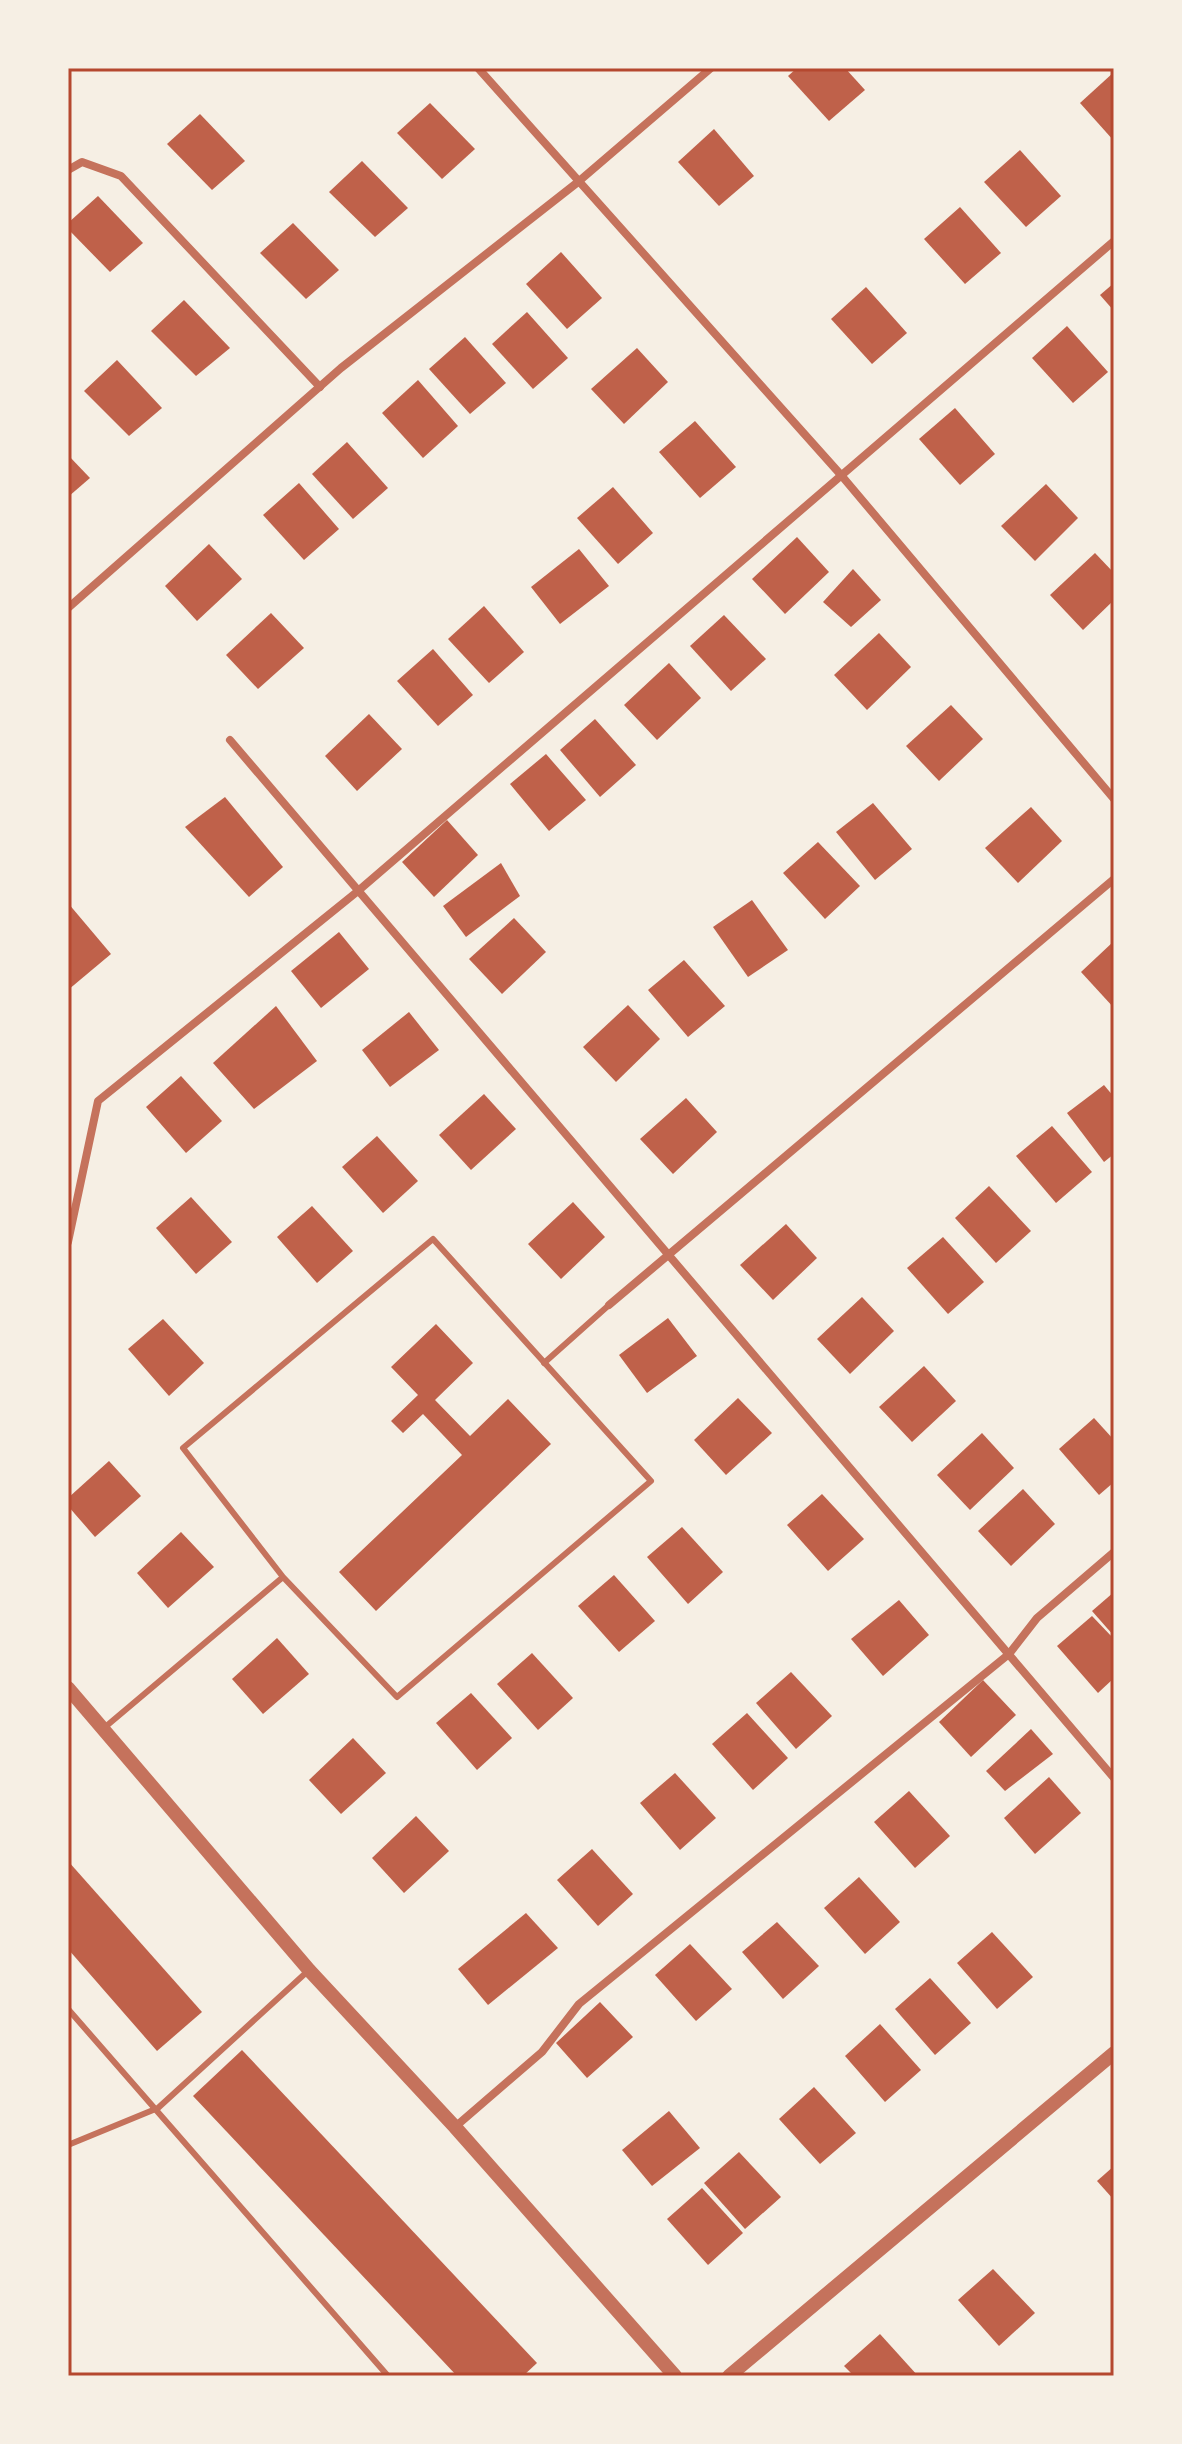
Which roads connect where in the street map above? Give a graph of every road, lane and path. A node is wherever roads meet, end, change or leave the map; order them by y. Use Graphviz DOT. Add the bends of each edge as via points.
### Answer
graph roads {
  1 [pos="478,68"];
  2 [pos="711,68"];
  3 [pos="68,170"];
  4 [pos="578,182"];
  5 [pos="1114,241"];
  6 [pos="320,387"];
  7 [pos="841,475"];
  8 [pos="68,608"];
  9 [pos="230,740"];
  10 [pos="1114,799"];
  11 [pos="1114,879"];
  12 [pos="358,891"];
  13 [pos="68,1242"];
  14 [pos="668,1254"];
  15 [pos="609,1305"];
  16 [pos="544,1363"];
  17 [pos="1114,1552"];
  18 [pos="283,1577"];
  19 [pos="1009,1654"];
  20 [pos="68,1688"];
  21 [pos="103,1729"];
  22 [pos="1114,1778"];
  23 [pos="309,1970"];
  24 [pos="68,2009"];
  25 [pos="1114,2053"];
  26 [pos="158,2108"];
  27 [pos="455,2127"];
  28 [pos="68,2145"];
  29 [pos="388,2376"];
  30 [pos="675,2376"];
  31 [pos="729,2376"];
  1 -- 4 [label="street"];
  2 -- 4 [label="street"];
  3 -- 6 [label="street" via="82,162 121,176"];
  4 -- 6 [label="street"];
  4 -- 7 [label="street"];
  5 -- 7 [label="street"];
  6 -- 8 [label="street"];
  7 -- 10 [label="street"];
  7 -- 12 [label="street"];
  9 -- 12 [label="street"];
  11 -- 14 [label="street"];
  12 -- 13 [label="street" via="98,1101"];
  12 -- 14 [label="street"];
  14 -- 15 [label="street"];
  14 -- 19 [label="street"];
  15 -- 16 [label="lane"];
  16 -- 18 [label="lane" via="433,1239 183,1448"];
  16 -- 18 [label="lane" via="651,1481 397,1697"];
  17 -- 19 [label="street" via="1037,1618"];
  18 -- 21 [label="lane"];
  19 -- 22 [label="street"];
  19 -- 27 [label="street" via="579,2004 542,2052"];
  20 -- 21 [label="street"];
  21 -- 23 [label="street"];
  23 -- 26 [label="lane"];
  23 -- 27 [label="street"];
  24 -- 26 [label="lane"];
  25 -- 31 [label="street"];
  26 -- 28 [label="lane"];
  26 -- 29 [label="lane"];
  27 -- 30 [label="street"];
}
